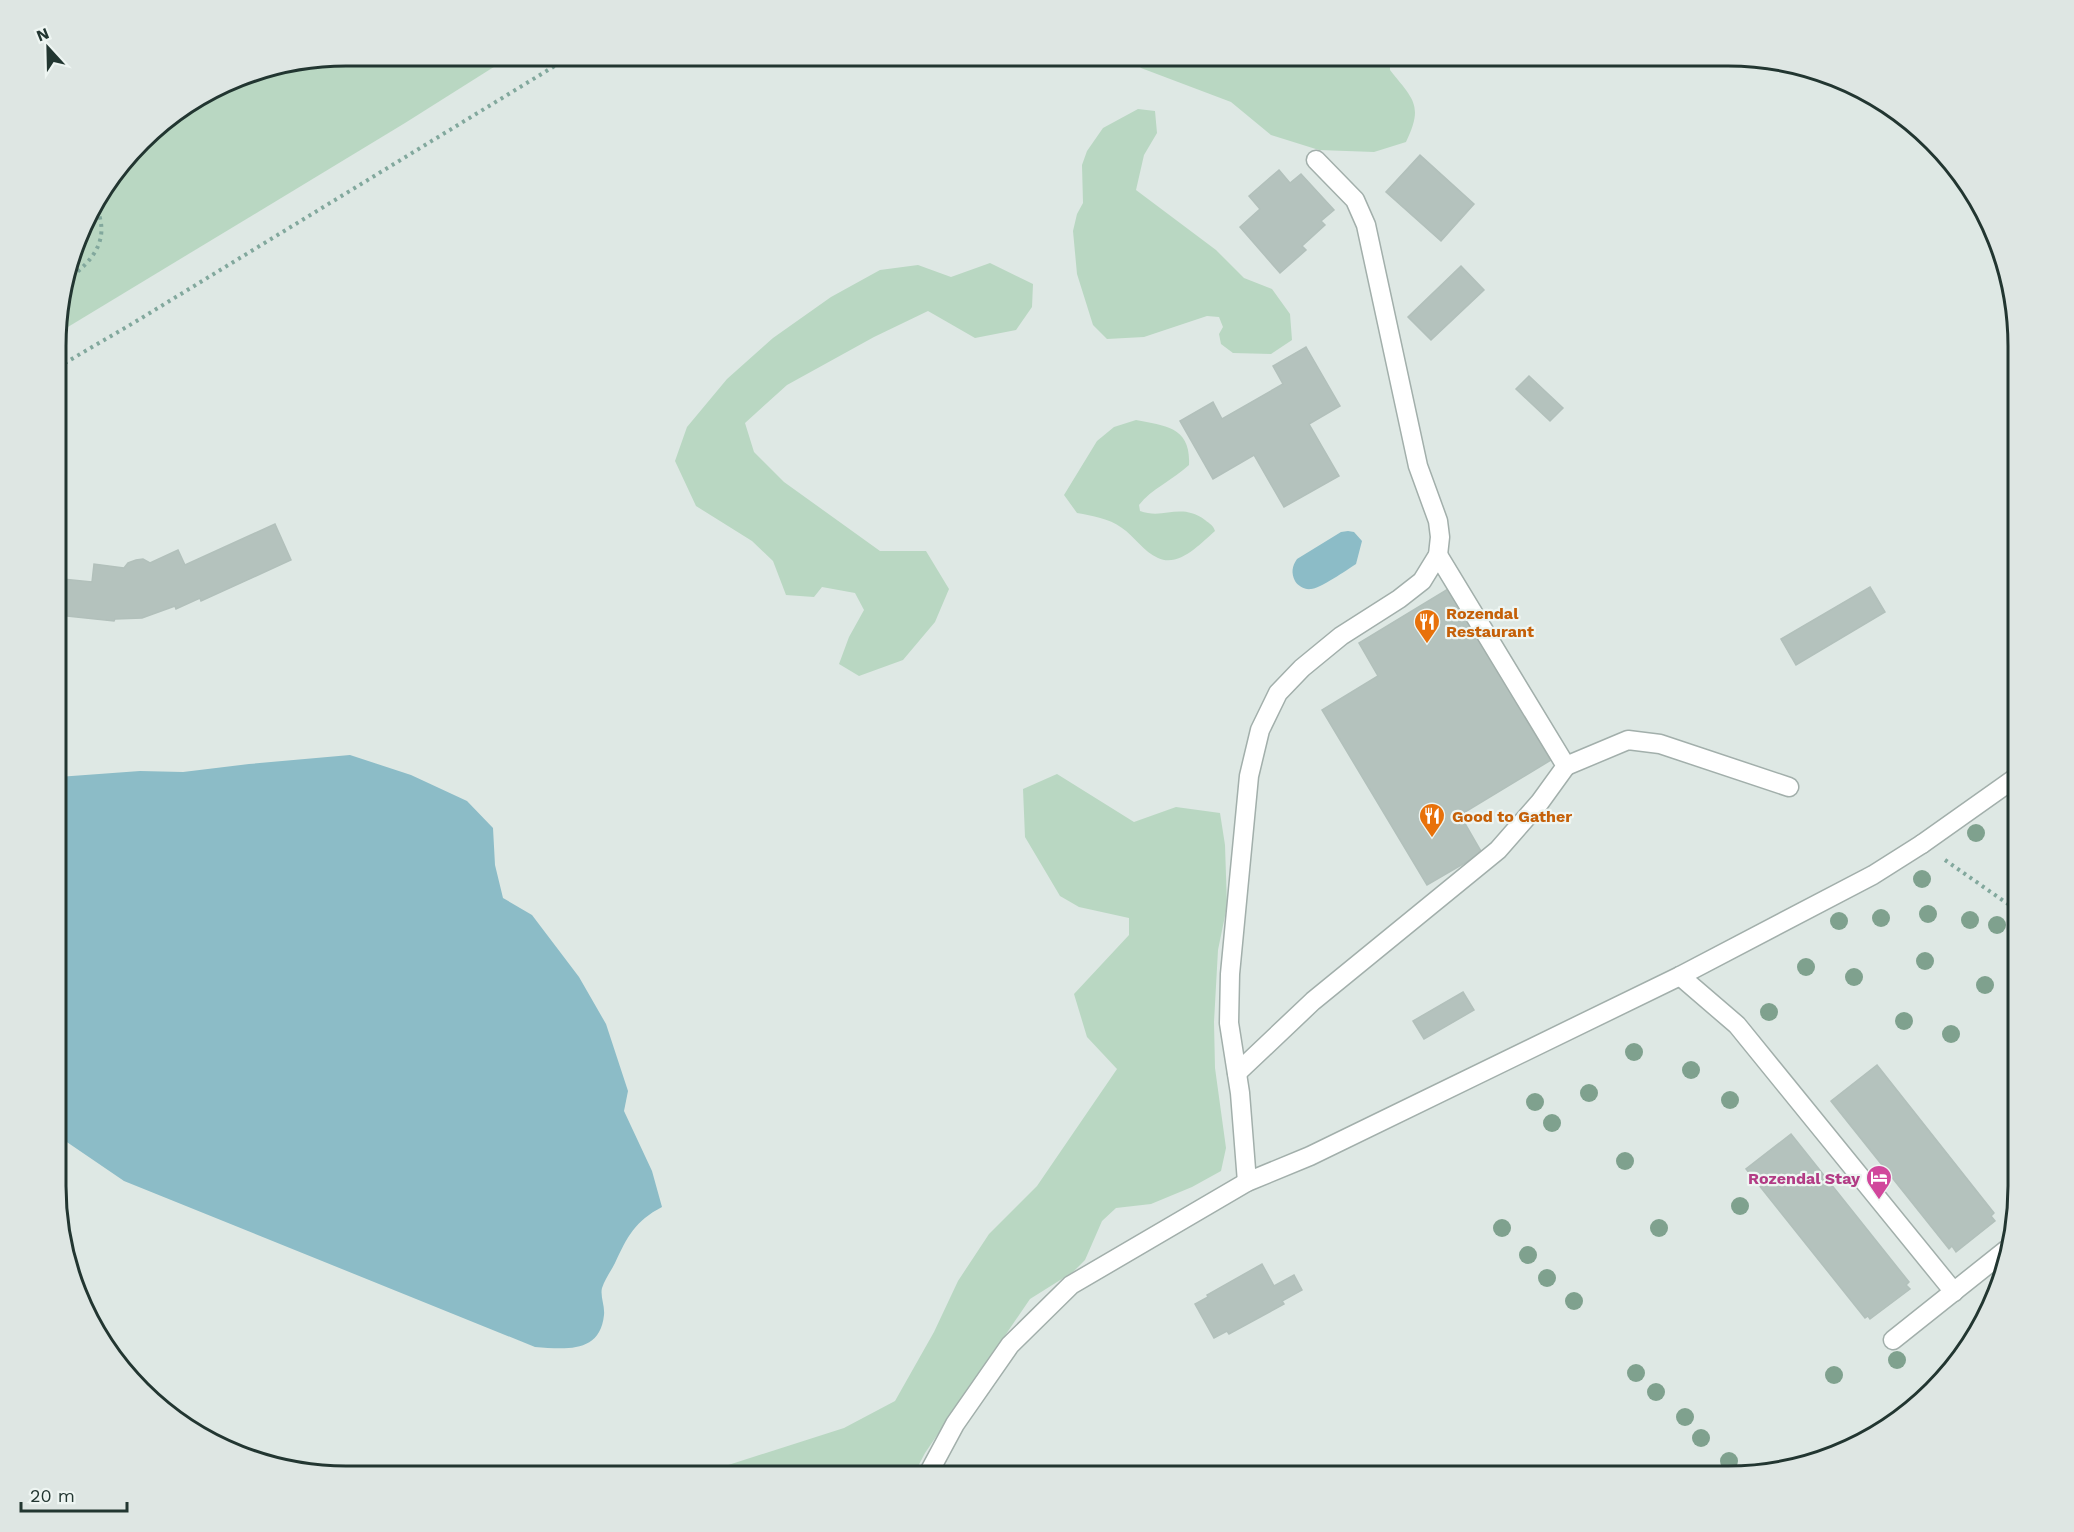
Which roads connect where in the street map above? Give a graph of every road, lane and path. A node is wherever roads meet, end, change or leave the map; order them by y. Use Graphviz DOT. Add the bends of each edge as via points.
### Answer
graph roads {
  1 [pos="555,66"];
  2 [pos="1316,160"];
  3 [pos="99,215"];
  4 [pos="77,271"];
  5 [pos="66,362"];
  6 [pos="1438,555"];
  7 [pos="1566,766"];
  8 [pos="2008,783"];
  9 [pos="1788,787"];
  10 [pos="1922,844"];
  11 [pos="2008,904"];
  12 [pos="1680,976"];
  13 [pos="1237,1073"];
  14 [pos="1247,1182"];
  15 [pos="1999,1256"];
  16 [pos="1954,1292"];
  17 [pos="1893,1340"];
  18 [pos="932,1466"];
  1 -- 5 [label="path"];
  2 -- 6 [label="street" via="1355,200 1366,225 1418,466 1438,521"];
  3 -- 4 [label="path" via="102,236 98,248"];
  6 -- 7 [label="street"];
  6 -- 13 [label="street" via="1422,581 1341,636 1302,668 1278,693 1260,730 1249,776 1230,974 1228,1023"];
  7 -- 9 [label="street" via="1628,740 1660,744"];
  7 -- 13 [label="street" via="1498,850 1313,1001"];
  8 -- 10 [label="street"];
  10 -- 11 [label="path"];
  10 -- 12 [label="street" via="1873,875"];
  12 -- 14 [label="street" via="1310,1156"];
  12 -- 16 [label="street" via="1737,1025"];
  13 -- 14 [label="street"];
  14 -- 18 [label="street" via="1071,1285 1011,1346 955,1424"];
  15 -- 16 [label="street"];
  16 -- 17 [label="street"];
}
